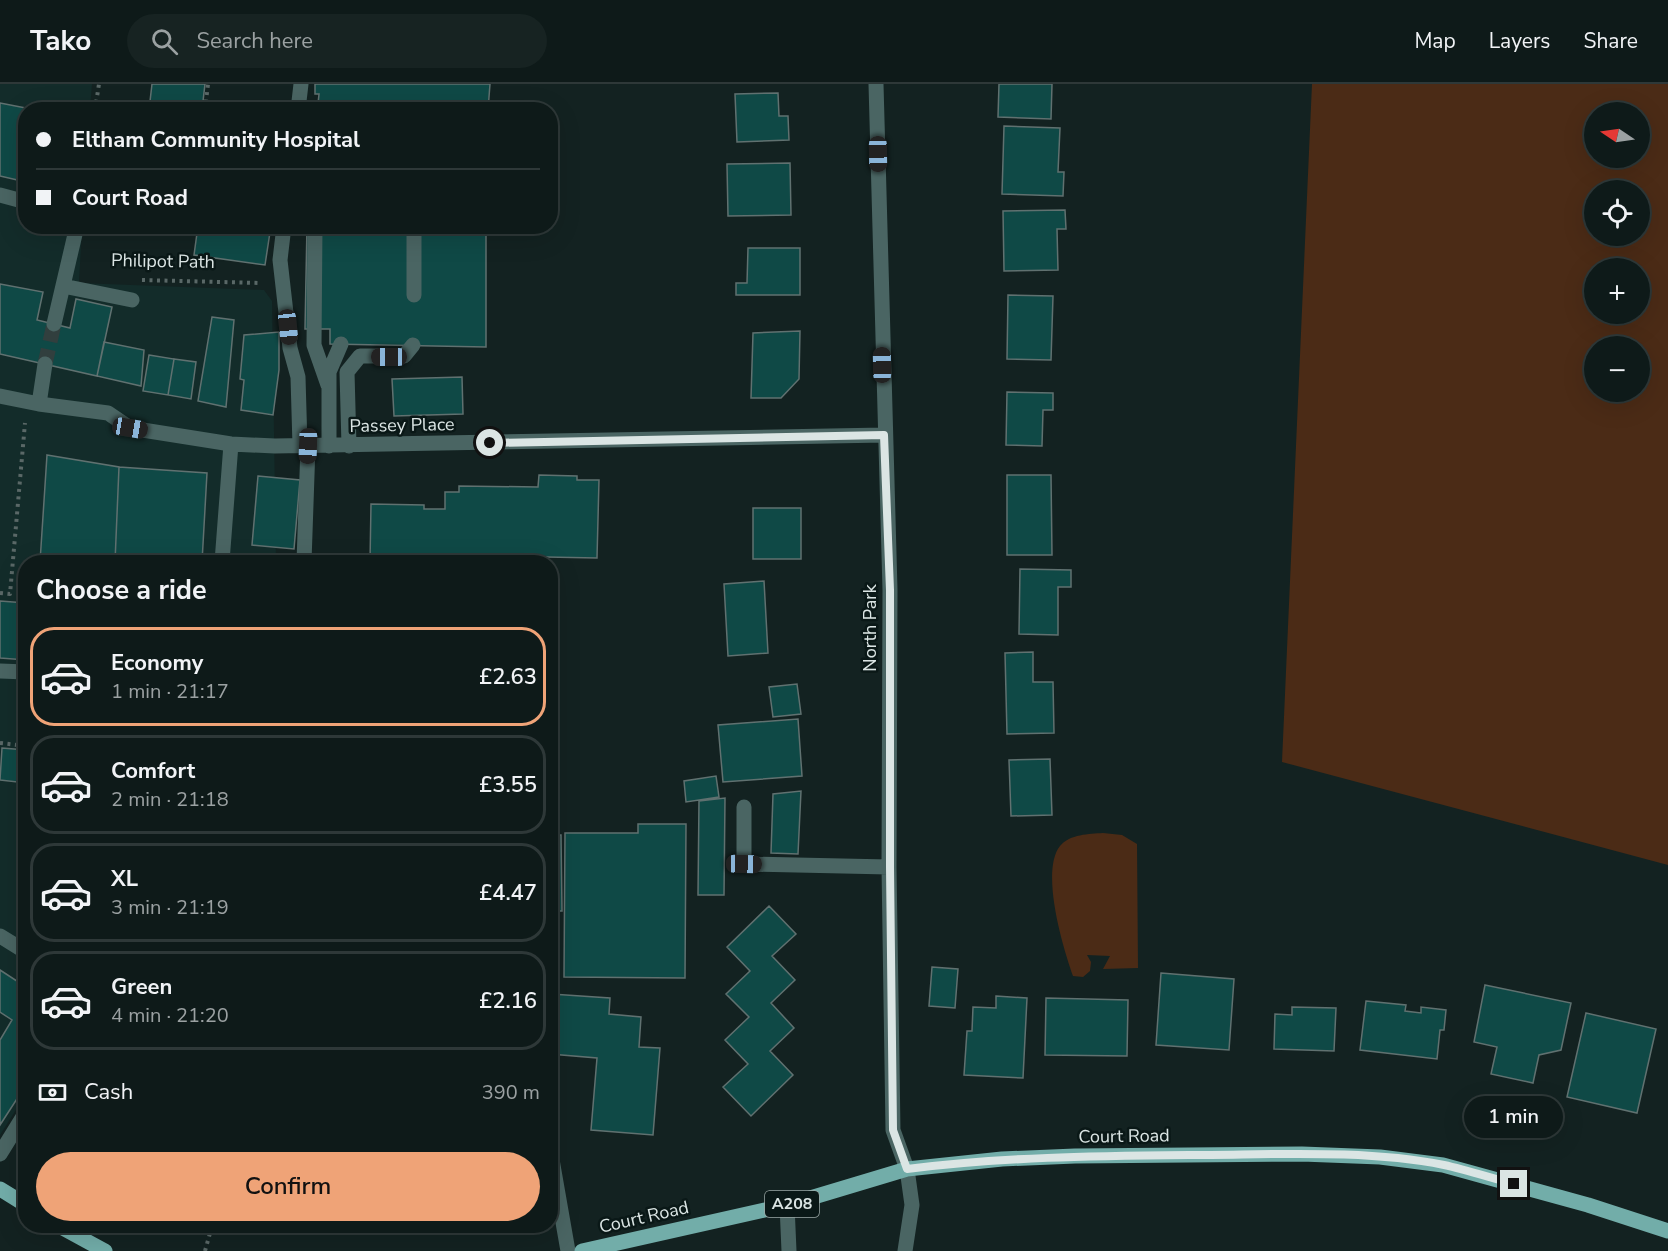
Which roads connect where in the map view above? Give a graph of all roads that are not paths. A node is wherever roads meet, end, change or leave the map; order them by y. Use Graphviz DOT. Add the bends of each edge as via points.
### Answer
graph roads {
  1 [pos="301,84"];
  2 [pos="876,84"];
  3 [pos="299,102"];
  4 [pos="0,195"];
  5 [pos="18,200"];
  6 [pos="75,234"];
  7 [pos="283,234"];
  8 [pos="315,234"];
  9 [pos="414,234"];
  10 [pos="63,286"];
  11 [pos="414,295"];
  12 [pos="132,300"];
  13 [pos="54,324"];
  14 [pos="341,344"];
  15 [pos="413,345"];
  16 [pos="45,364"];
  17 [pos="328,385"];
  18 [pos="0,396"];
  19 [pos="33,402"];
  20 [pos="884,435"];
  21 [pos="231,444"];
  22 [pos="304,446"];
  23 [pos="329,446"];
  24 [pos="349,446"];
  25 [pos="223,555"];
  26 [pos="304,555"];
  27 [pos="0,671"];
  28 [pos="18,672"];
  29 [pos="744,807"];
  30 [pos="890,867"];
  31 [pos="0,936"];
  32 [pos="18,947"];
  33 [pos="18,1125"];
  34 [pos="0,1154"];
  35 [pos="907,1169"];
  36 [pos="0,1189"];
  37 [pos="558,1194"];
  38 [pos="18,1200"];
  39 [pos="787,1205"];
  40 [pos="1668,1231"];
  41 [pos="79,1233"];
  42 [pos="610,1248"];
  43 [pos="105,1251"];
  44 [pos="568,1251"];
  45 [pos="582,1251"];
  46 [pos="789,1251"];
  47 [pos="905,1251"];
  1 -- 3 [label="street"];
  2 -- 20 [label="street, North Park"];
  4 -- 5 [label="street"];
  6 -- 10 [label="street"];
  7 -- 22 [label="street" via="280,260"];
  8 -- 17 [label="street" via="314,345"];
  9 -- 11 [label="street"];
  10 -- 12 [label="street"];
  10 -- 13 [label="street"];
  14 -- 17 [label="street"];
  15 -- 24 [label="street" via="404,356 360,356 347,372"];
  16 -- 19 [label="street"];
  17 -- 23 [label="street"];
  18 -- 19 [label="street, Passey Place"];
  19 -- 21 [label="street, Passey Place" via="108,413 130,428"];
  20 -- 24 [label="street, Passey Place"];
  20 -- 30 [label="street, North Park" via="890,590"];
  21 -- 22 [label="street, Passey Place"];
  21 -- 25 [label="street"];
  22 -- 23 [label="street, Passey Place"];
  22 -- 26 [label="street"];
  23 -- 24 [label="street, Passey Place"];
  27 -- 28 [label="street"];
  29 -- 30 [label="street" via="744,864"];
  30 -- 35 [label="street, North Park" via="893,1130"];
  31 -- 32 [label="street"];
  33 -- 34 [label="street"];
  35 -- 39 [label="main road, Court Road / A208"];
  35 -- 40 [label="main road, Court Road / A208" via="1074,1156 1380,1157 1443,1165"];
  35 -- 47 [label="street, North Park" via="912,1205"];
  36 -- 38 [label="main road"];
  37 -- 44 [label="street"];
  39 -- 42 [label="main road, Court Road / A208"];
  39 -- 46 [label="street"];
  41 -- 43 [label="main road"];
  42 -- 45 [label="main road, Court Road / A208"];
}
